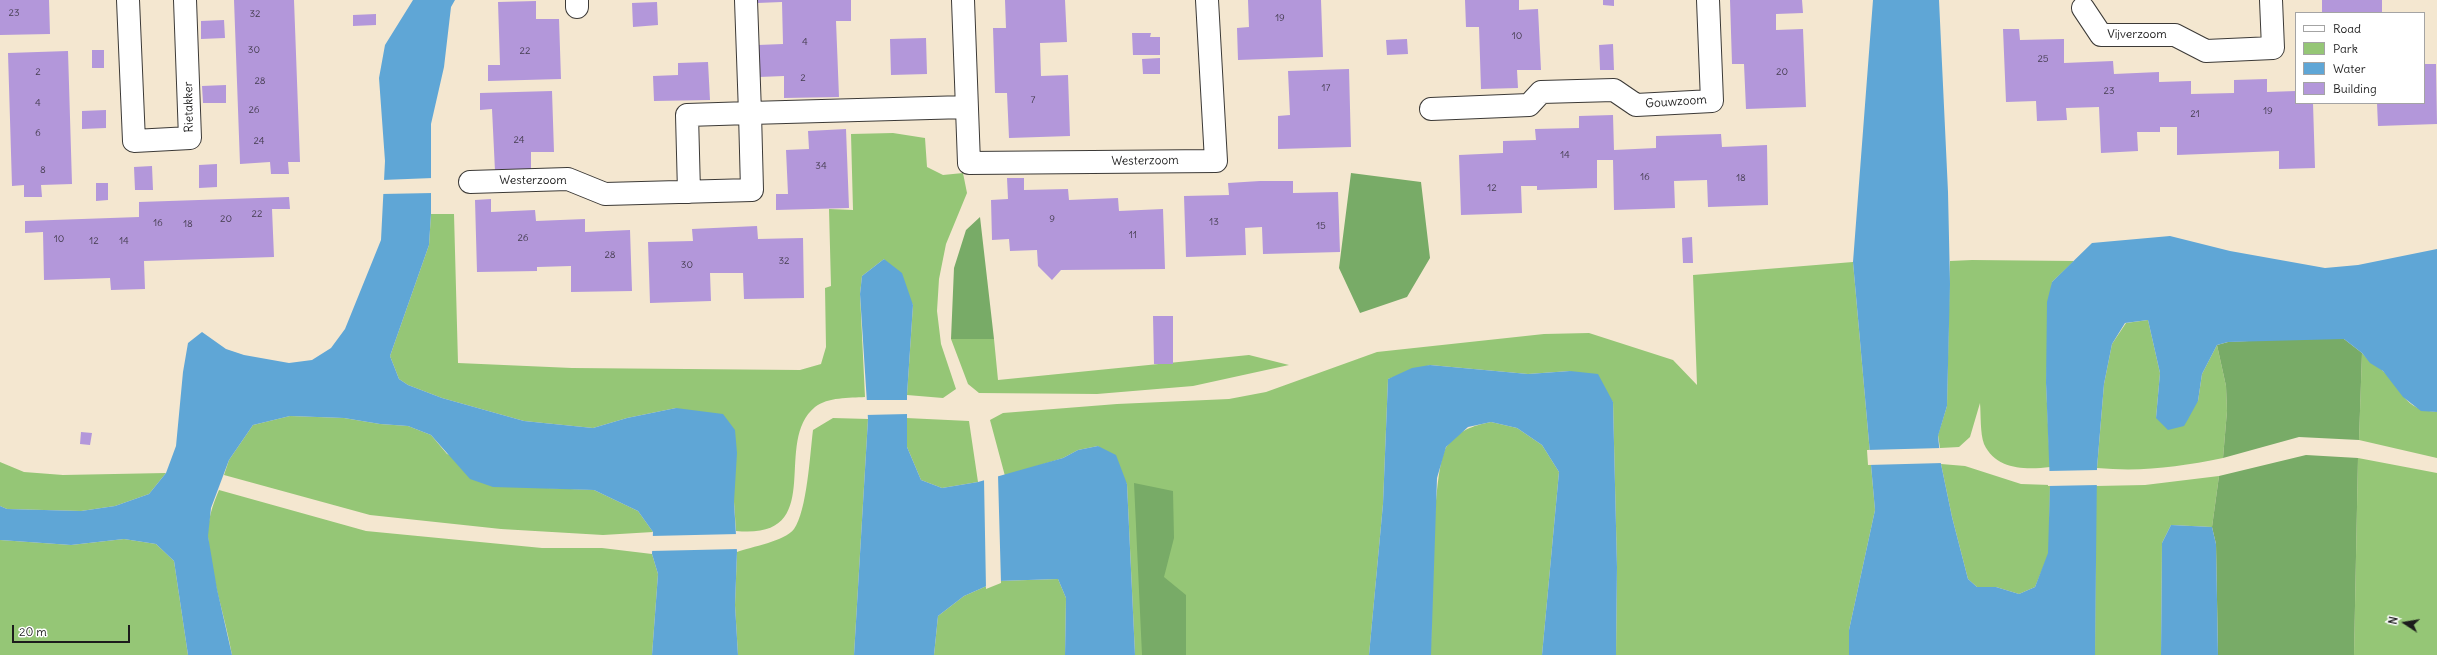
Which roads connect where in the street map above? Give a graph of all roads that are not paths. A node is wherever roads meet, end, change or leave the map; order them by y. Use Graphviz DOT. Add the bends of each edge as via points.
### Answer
graph roads {
  1 [pos="128,0"];
  2 [pos="185,0"];
  3 [pos="746,0"];
  4 [pos="963,0"];
  5 [pos="1207,0"];
  6 [pos="1708,0"];
  7 [pos="2271,0"];
  8 [pos="2083,8"];
  9 [pos="966,107"];
  10 [pos="1431,109"];
  11 [pos="750,113"];
  12 [pos="470,182"];
  13 [pos="689,192"];
  1 -- 2 [label="street, Rietakker" via="134,141 190,138"];
  3 -- 11 [label="street, Westerzoom"];
  4 -- 9 [label="street, Westerzoom"];
  5 -- 9 [label="street, Westerzoom" via="1216,161 969,163"];
  6 -- 10 [label="street, Gouwzoom" via="1712,101 1636,105 1614,90 1541,92 1529,105"];
  7 -- 8 [label="street, Vijverzoom" via="2273,48 2206,51 2175,35 2101,35"];
  9 -- 11 [label="street"];
  11 -- 13 [label="street, Westerzoom" via="752,190"];
  11 -- 13 [label="street" via="687,115"];
  12 -- 13 [label="street, Westerzoom" via="568,179 605,194"];
}
